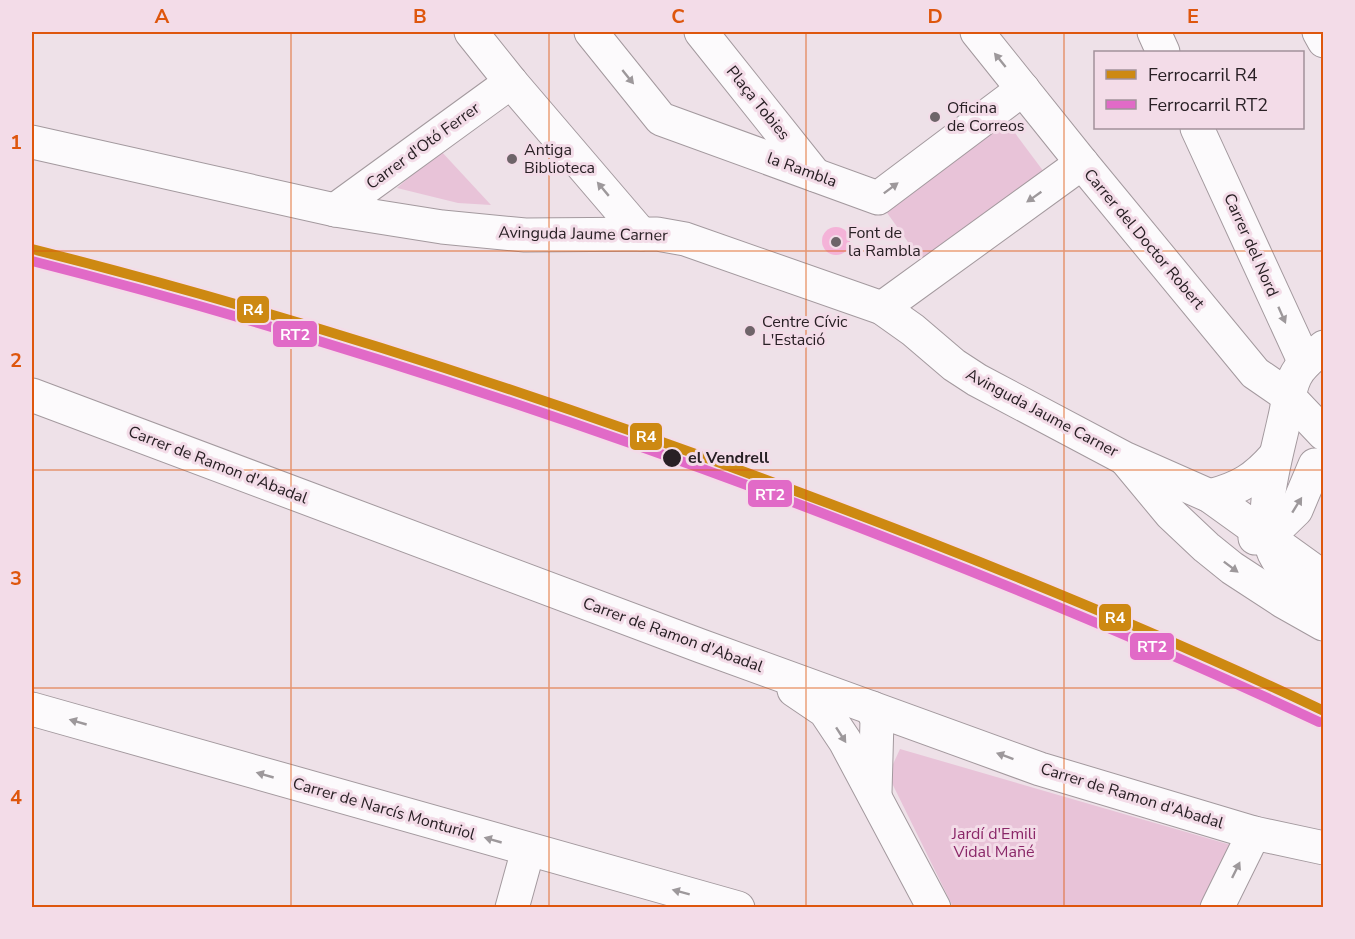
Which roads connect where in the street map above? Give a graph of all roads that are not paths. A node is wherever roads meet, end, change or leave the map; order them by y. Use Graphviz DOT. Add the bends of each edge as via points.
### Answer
graph roads {
  1 [pos="471,32"];
  2 [pos="591,32"];
  3 [pos="701,32"];
  4 [pos="977,32"];
  5 [pos="1154,32"];
  6 [pos="1319,32"];
  7 [pos="1323,41"];
  8 [pos="1163,51"];
  9 [pos="511,82"];
  10 [pos="1023,89"];
  11 [pos="1198,129"];
  12 [pos="32,142"];
  13 [pos="1082,163"];
  14 [pos="815,175"];
  15 [pos="335,210"];
  16 [pos="641,234"];
  17 [pos="882,308"];
  18 [pos="1314,355"];
  19 [pos="32,395"];
  20 [pos="1287,395"];
  21 [pos="1323,434"];
  22 [pos="1275,456"];
  23 [pos="1124,458"];
  24 [pos="1319,476"];
  25 [pos="1210,496"];
  26 [pos="1187,529"];
  27 [pos="1268,537"];
  28 [pos="1323,578"];
  29 [pos="1323,608"];
  30 [pos="1323,624"];
  31 [pos="746,663"];
  32 [pos="872,708"];
  33 [pos="32,709"];
  34 [pos="875,795"];
  35 [pos="1254,833"];
  36 [pos="1323,848"];
  37 [pos="528,850"];
  38 [pos="926,905"];
  39 [pos="512,908"];
  40 [pos="738,908"];
  41 [pos="1217,908"];
  1 -- 9 [label="street"];
  2 -- 14 [label="street, la Rambla, one-way" via="661,119"];
  3 -- 14 [label="street, Plaça Tobies"];
  10 -- 4 [label="street, Carrer del Doctor Robert, one-way"];
  5 -- 8 [label="street"];
  6 -- 7 [label="street"];
  9 -- 15 [label="street, Carrer d'Otó Ferrer"];
  16 -- 9 [label="street, one-way"];
  10 -- 13 [label="street, Carrer del Doctor Robert"];
  14 -- 10 [label="street, la Rambla, one-way" via="878,198"];
  11 -- 18 [label="street, Carrer del Nord, one-way"];
  12 -- 15 [label="street, Avinguda Jaume Carner"];
  13 -- 17 [label="street, one-way"];
  13 -- 20 [label="street, Carrer del Doctor Robert" via="1255,373"];
  15 -- 16 [label="street, Avinguda Jaume Carner" via="493,233"];
  16 -- 17 [label="street, Avinguda Jaume Carner" via="685,239"];
  17 -- 23 [label="street, Avinguda Jaume Carner" via="977,380"];
  18 -- 20 [label="street" via="1296,374"];
  19 -- 31 [label="street, Carrer de Ramon d'Abadal"];
  20 -- 21 [label="street, Carrer del Doctor Robert"];
  20 -- 22 [label="street"];
  20 -- 24 [label="street"];
  22 -- 25 [label="street" via="1259,474"];
  22 -- 27 [label="street"];
  23 -- 25 [label="street, Avinguda Jaume Carner"];
  23 -- 26 [label="street"];
  27 -- 24 [label="street, one-way" via="1296,510"];
  25 -- 27 [label="street, Avinguda Jaume Carner"];
  26 -- 27 [label="street" via="1238,538"];
  26 -- 30 [label="street, one-way" via="1232,568"];
  27 -- 28 [label="street, Avinguda Jaume Carner"];
  27 -- 29 [label="street" via="1286,572"];
  31 -- 32 [label="street, Carrer de Ramon d'Abadal"];
  31 -- 34 [label="street, one-way" via="825,711"];
  32 -- 34 [label="street" via="877,720"];
  35 -- 32 [label="street, Carrer de Ramon d'Abadal, one-way" via="1040,769"];
  37 -- 33 [label="street, Carrer de Narcís Monturiol, one-way"];
  34 -- 38 [label="street"];
  35 -- 36 [label="street, Carrer de Ramon d'Abadal"];
  41 -- 35 [label="street, one-way"];
  37 -- 39 [label="street"];
  40 -- 37 [label="street, Carrer de Narcís Monturiol, one-way"];
}
